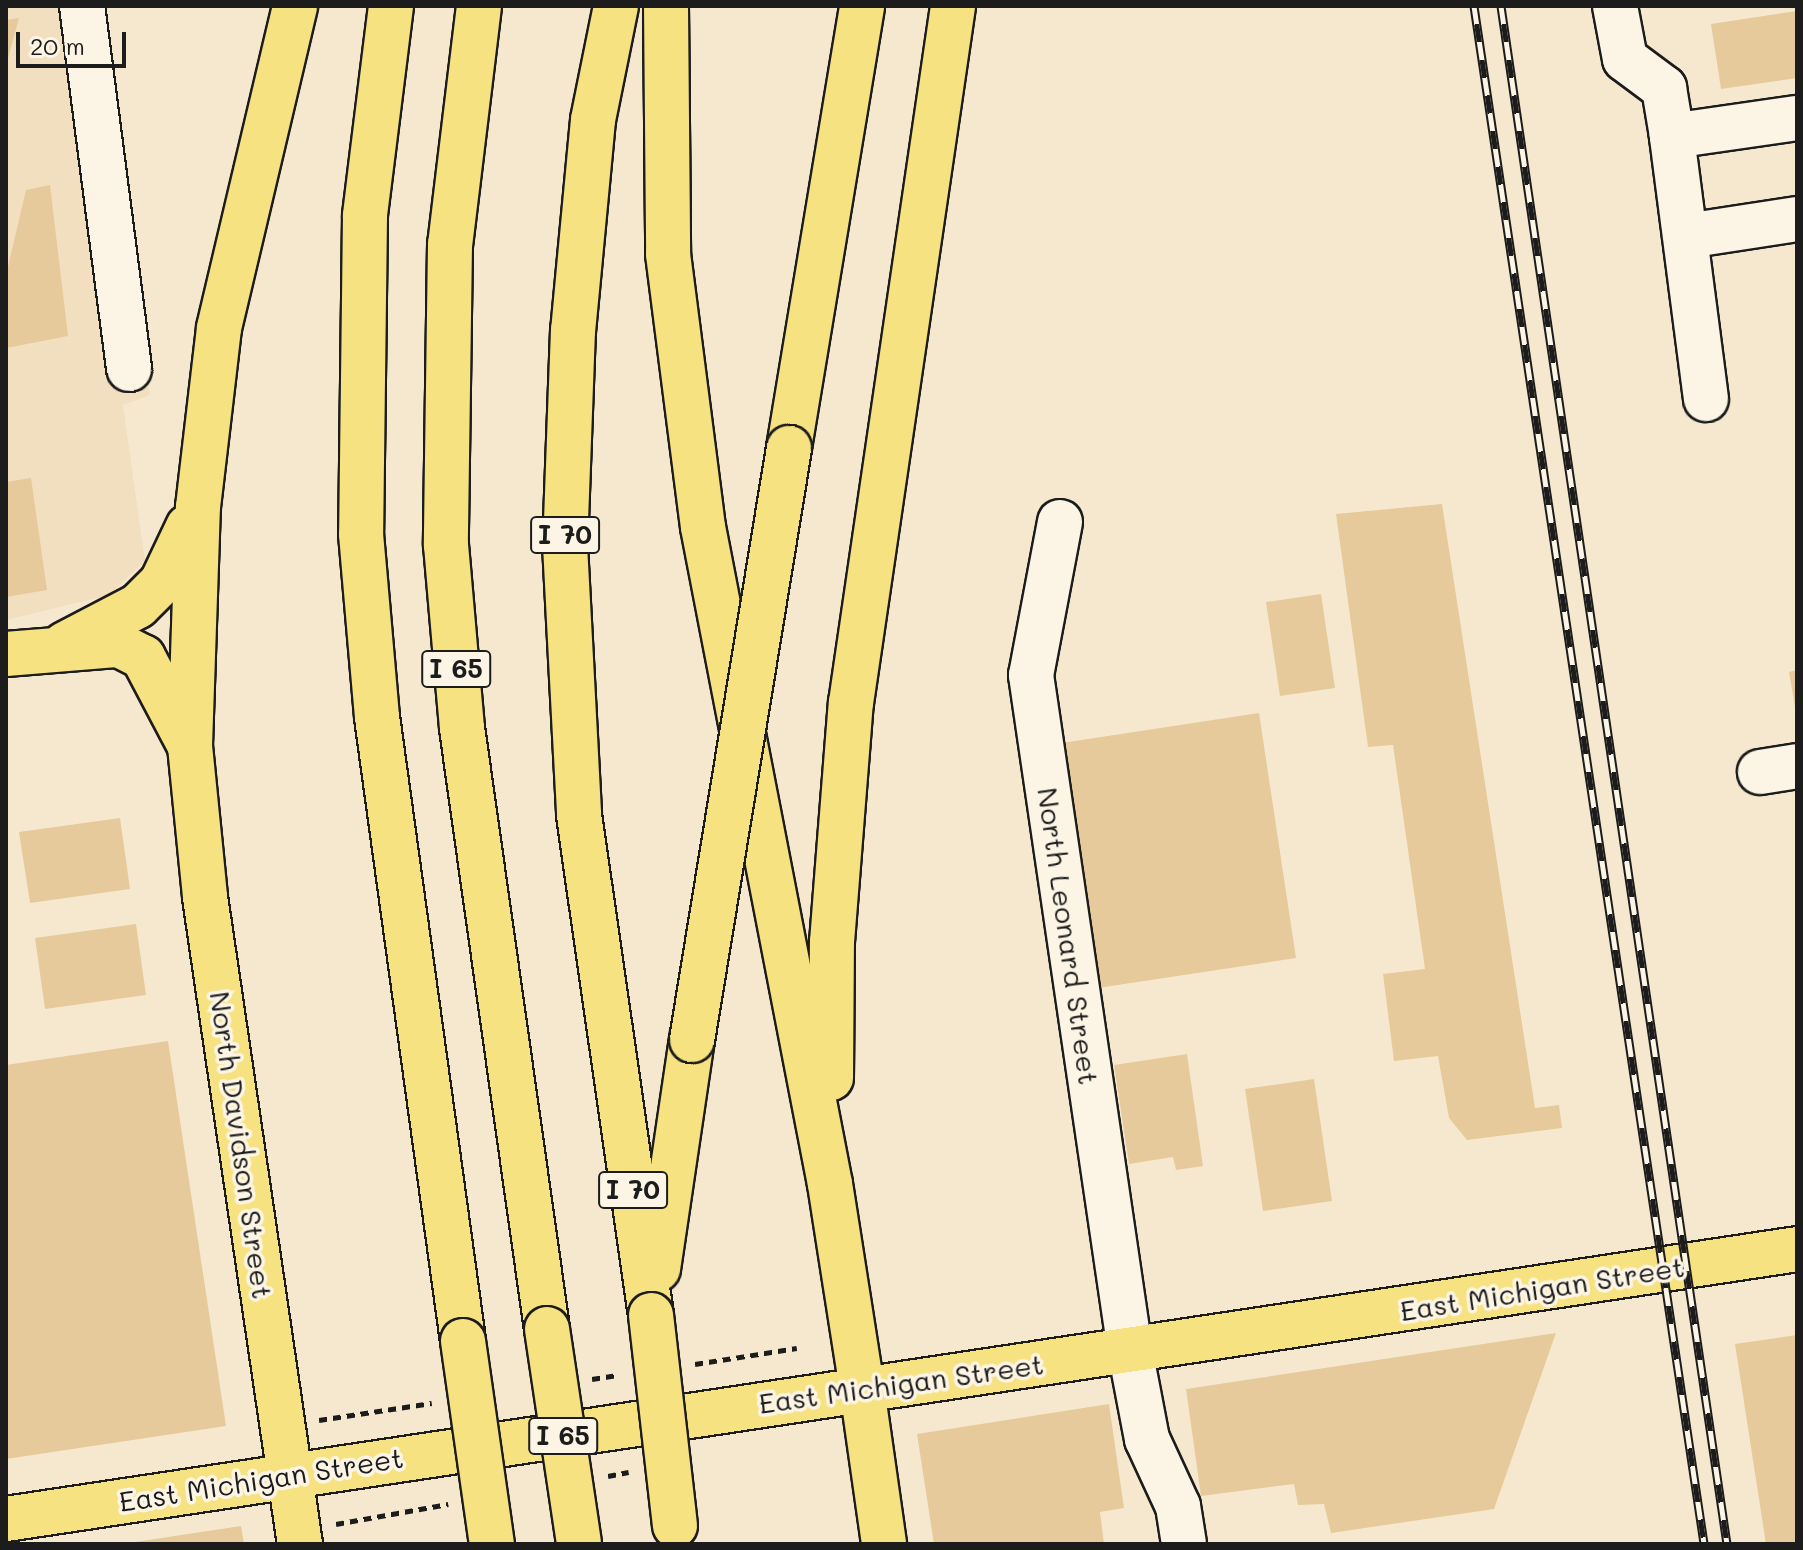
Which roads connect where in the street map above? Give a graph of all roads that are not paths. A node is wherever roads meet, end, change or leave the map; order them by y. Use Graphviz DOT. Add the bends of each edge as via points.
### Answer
graph roads {
  1 [pos="82,6"];
  2 [pos="295,6"];
  3 [pos="391,6"];
  4 [pos="479,6"];
  5 [pos="616,6"];
  6 [pos="666,6"];
  7 [pos="862,6"];
  8 [pos="953,6"];
  9 [pos="1615,6"];
  10 [pos="1797,118"];
  11 [pos="1672,136"];
  12 [pos="1797,219"];
  13 [pos="1687,236"];
  14 [pos="129,369"];
  15 [pos="1706,399"];
  16 [pos="198,507"];
  17 [pos="1060,522"];
  18 [pos="65,644"];
  19 [pos="6,654"];
  20 [pos="190,746"];
  21 [pos="830,1184"];
  22 [pos="1797,1249"];
  23 [pos="651,1315"];
  24 [pos="1130,1350"];
  25 [pos="862,1389"];
  26 [pos="290,1475"];
  27 [pos="6,1519"];
  28 [pos="676,1535"];
  29 [pos="300,1544"];
  30 [pos="492,1544"];
  31 [pos="579,1544"];
  32 [pos="884,1544"];
  33 [pos="1184,1544"];
  1 -- 14 [label="street"];
  2 -- 16 [label="main road" via="234,242"];
  3 -- 30 [label="main road, bridge" via="365,216 361,534 377,717"];
  4 -- 31 [label="main road, I 65, bridge" via="450,244 445,534 462,728"];
  5 -- 23 [label="main road, I 70" via="593,120 573,330 565,545 579,815"];
  6 -- 21 [label="main road" via="668,254 703,527"];
  7 -- 23 [label="main road, bridge"];
  8 -- 21 [label="main road" via="851,703 832,942"];
  9 -- 11 [label="street" via="1625,59 1664,88"];
  10 -- 11 [label="street"];
  11 -- 13 [label="street"];
  12 -- 13 [label="street"];
  13 -- 15 [label="street"];
  16 -- 18 [label="main road" via="146,598"];
  16 -- 20 [label="main road"];
  17 -- 24 [label="street, North Leonard Street" via="1031,675"];
  18 -- 19 [label="main road"];
  18 -- 20 [label="main road" via="119,645 143,657"];
  20 -- 26 [label="main road, North Davidson Street"];
  21 -- 25 [label="main road"];
  22 -- 24 [label="main road, East Michigan Street"];
  23 -- 28 [label="main road, bridge"];
  24 -- 25 [label="main road, East Michigan Street"];
  24 -- 33 [label="street, North Leonard Street" via="1147,1439 1178,1506"];
  25 -- 26 [label="main road, East Michigan Street"];
  25 -- 32 [label="main road"];
  26 -- 27 [label="main road, East Michigan Street"];
  26 -- 29 [label="main road, North Davidson Street"];
}
